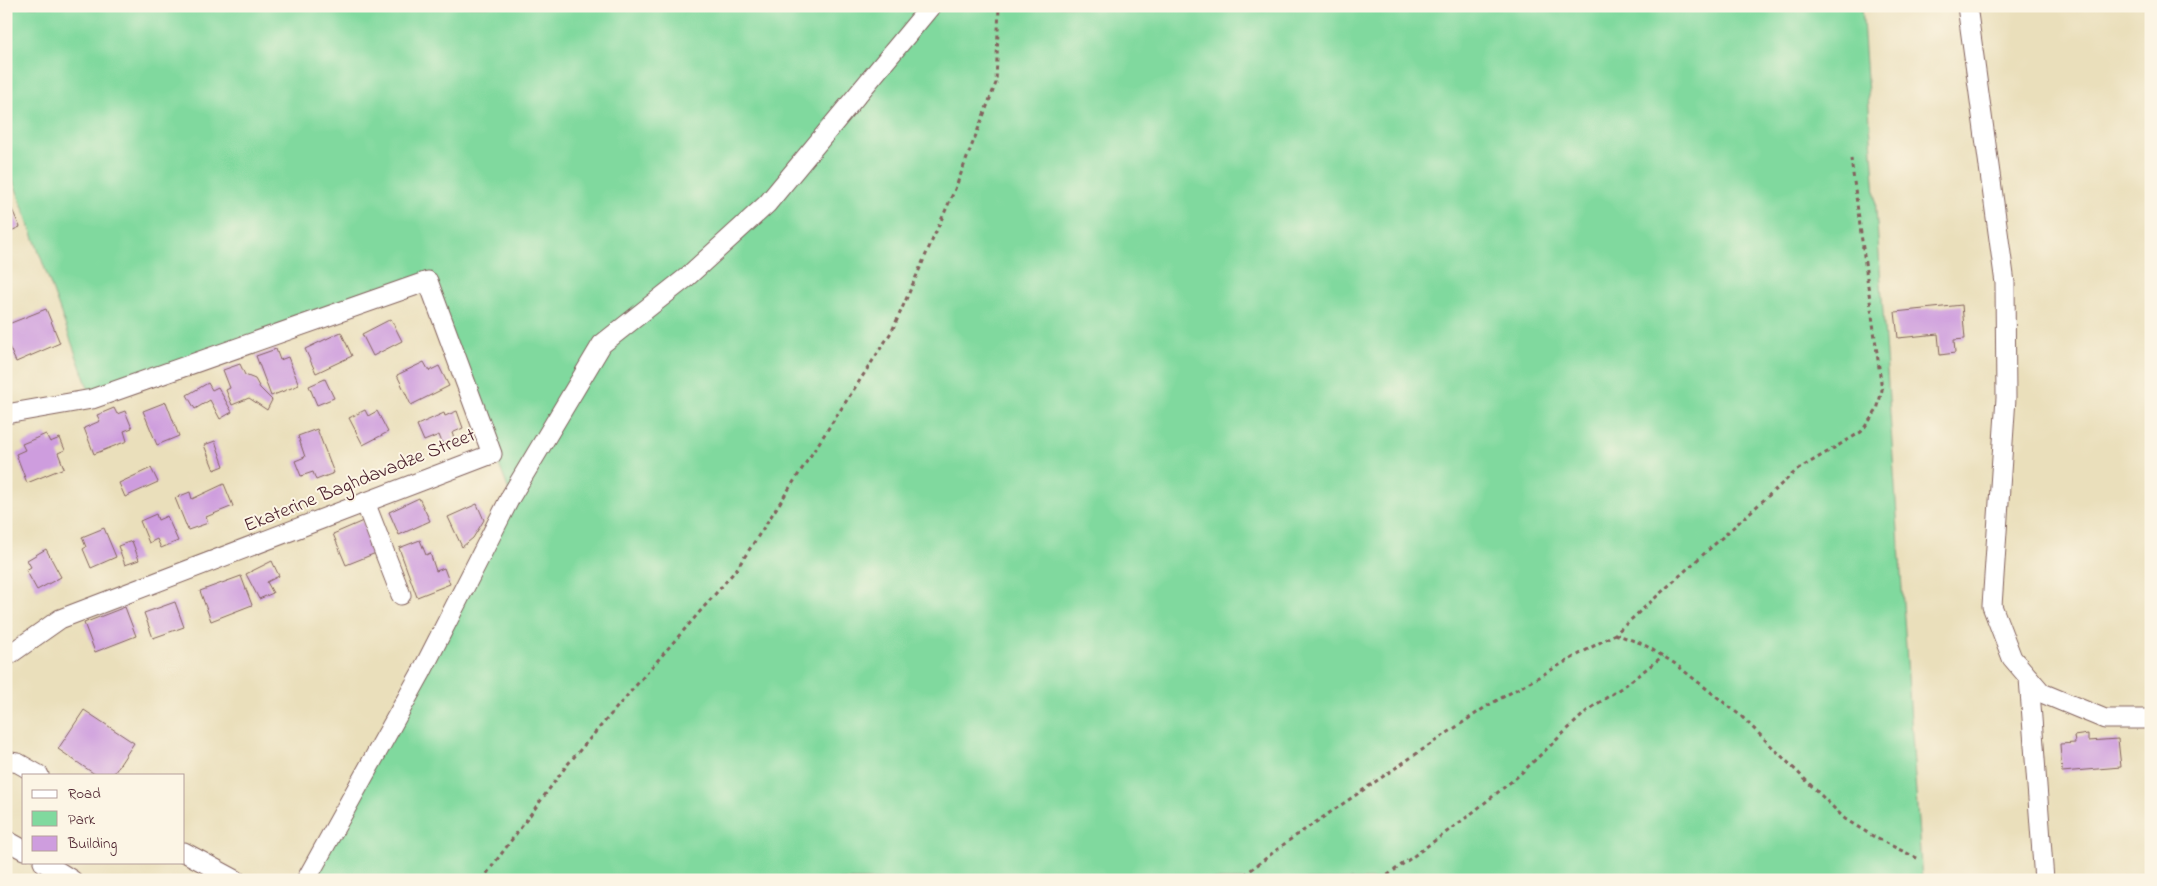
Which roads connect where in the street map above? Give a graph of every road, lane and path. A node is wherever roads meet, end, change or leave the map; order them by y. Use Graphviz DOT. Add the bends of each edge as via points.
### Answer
graph roads {
  1 [pos="931,6"];
  2 [pos="999,6"];
  3 [pos="1967,6"];
  4 [pos="1850,159"];
  5 [pos="6,414"];
  6 [pos="365,502"];
  7 [pos="401,595"];
  8 [pos="1615,634"];
  9 [pos="1663,656"];
  10 [pos="6,657"];
  11 [pos="2029,678"];
  12 [pos="2151,719"];
  13 [pos="6,761"];
  14 [pos="37,774"];
  15 [pos="6,840"];
  16 [pos="22,849"];
  17 [pos="185,853"];
  18 [pos="1919,859"];
  19 [pos="47,864"];
  20 [pos="232,879"];
  21 [pos="72,880"];
  22 [pos="306,880"];
  23 [pos="482,880"];
  24 [pos="1238,880"];
  25 [pos="1381,880"];
  26 [pos="2044,880"];
  1 -- 22 [label="street" via="767,204 687,277 602,344 511,496 421,673"];
  2 -- 23 [label="path" via="996,83 955,189 892,331 736,570 567,765"];
  3 -- 11 [label="street" via="2005,283 2006,398 1992,606 2012,658"];
  4 -- 8 [label="path" via="1882,390 1877,410 1861,432 1797,470"];
  5 -- 6 [label="street, Ekaterine Baghdavadze Street" via="92,399 428,281 492,454"];
  6 -- 7 [label="street"];
  6 -- 10 [label="street, Ekaterine Baghdavadze Street" via="60,619"];
  8 -- 9 [label="path" via="1644,644"];
  8 -- 24 [label="path" via="1487,706 1288,840"];
  9 -- 18 [label="path" via="1741,716 1846,819"];
  9 -- 25 [label="path" via="1588,710 1517,777"];
  11 -- 12 [label="street" via="2042,693 2106,719"];
  11 -- 26 [label="street"];
  13 -- 14 [label="street" via="18,763"];
  15 -- 16 [label="street"];
  17 -- 20 [label="street"];
  19 -- 21 [label="street"];
}
